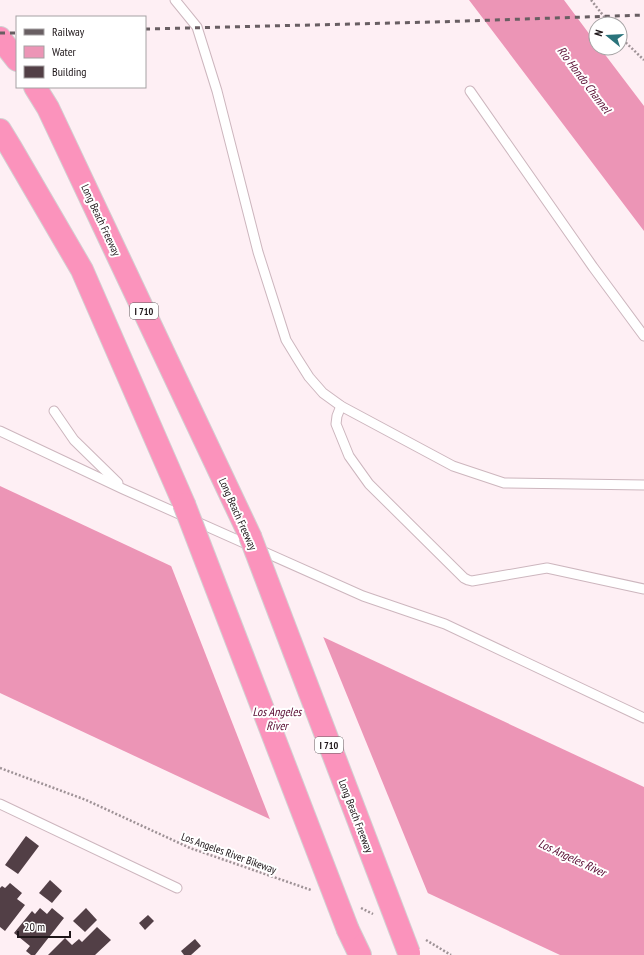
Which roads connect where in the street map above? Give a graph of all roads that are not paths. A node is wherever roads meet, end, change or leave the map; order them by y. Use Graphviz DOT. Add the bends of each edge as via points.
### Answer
graph roads {
  1 [pos="175,0"];
  2 [pos="0,38"];
  3 [pos="16,59"];
  4 [pos="35,88"];
  5 [pos="470,91"];
  6 [pos="0,130"];
  7 [pos="644,336"];
  8 [pos="341,406"];
  9 [pos="54,411"];
  10 [pos="0,431"];
  11 [pos="644,485"];
  12 [pos="123,489"];
  13 [pos="644,589"];
  14 [pos="644,718"];
  15 [pos="0,804"];
  16 [pos="177,888"];
  17 [pos="413,949"];
  18 [pos="360,955"];
  1 -- 8 [label="lane" via="197,27 217,91 258,252 286,340 309,377 323,393"];
  2 -- 3 [label="highway"];
  4 -- 17 [label="highway, Long Beach Freeway / I 710, bridge" via="48,108 250,536"];
  5 -- 7 [label="lane"];
  6 -- 18 [label="highway, bridge" via="82,270 184,504 348,930"];
  8 -- 11 [label="lane" via="453,466 504,483"];
  8 -- 13 [label="lane" via="336,424 349,456 369,484 464,578 472,581 547,568"];
  9 -- 12 [label="lane" via="74,440"];
  10 -- 12 [label="lane"];
  12 -- 14 [label="lane" via="363,596 444,624"];
  15 -- 16 [label="lane"];
}
